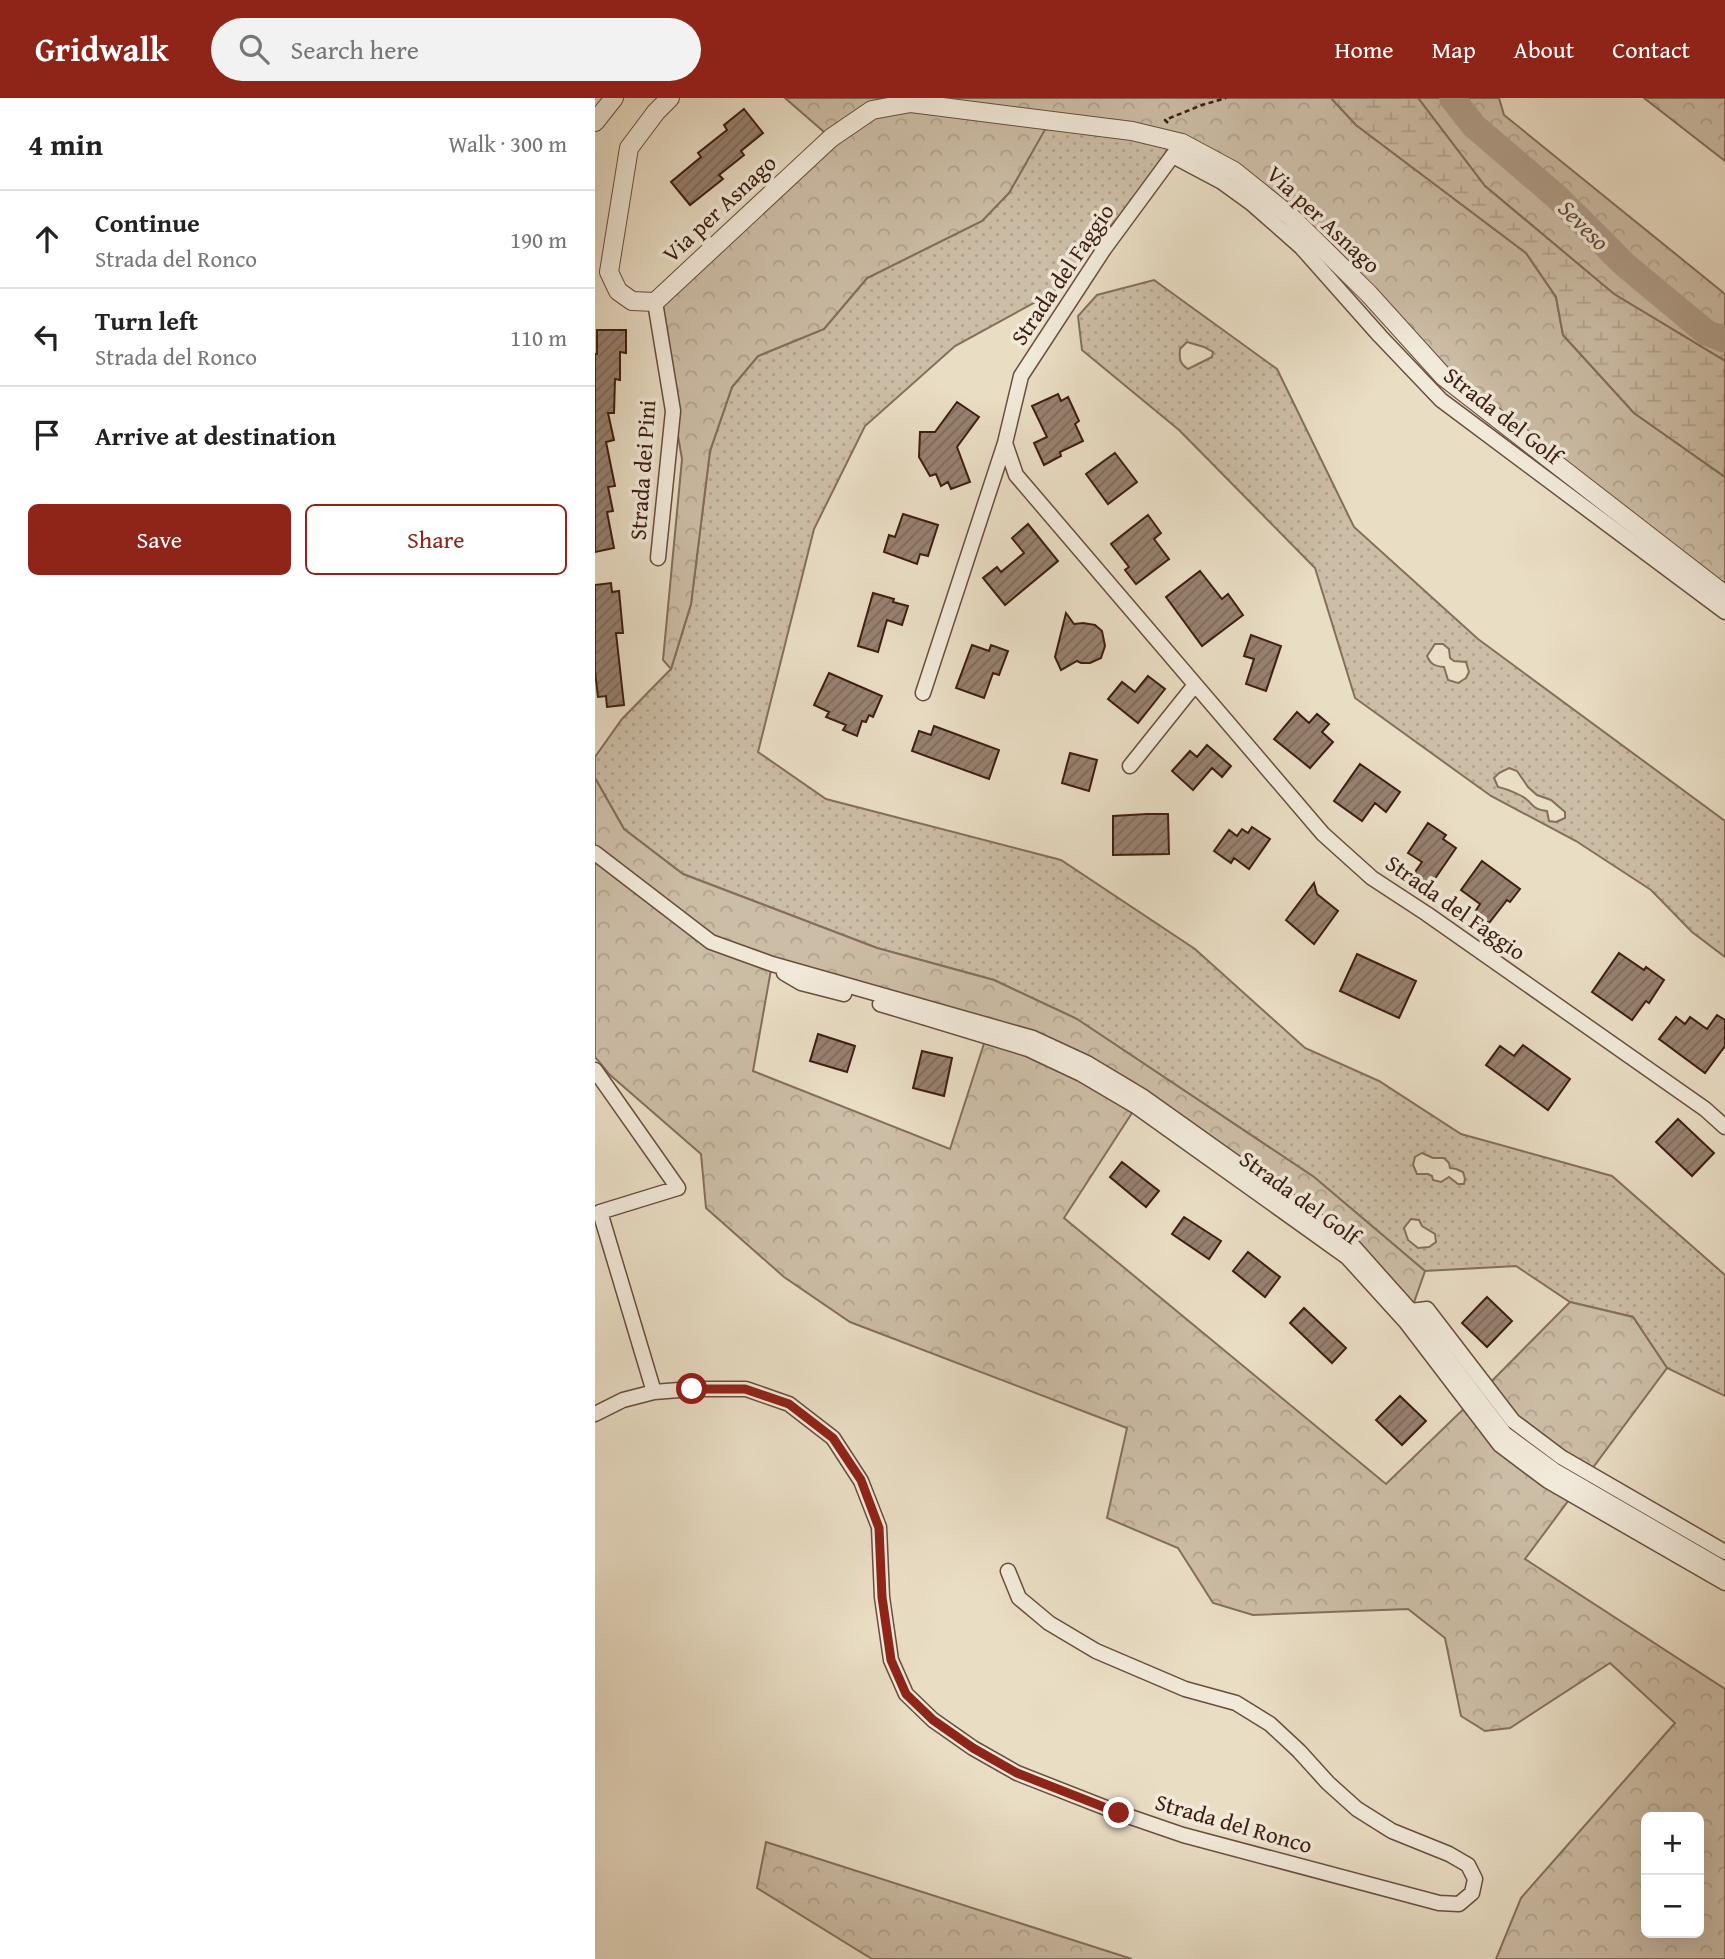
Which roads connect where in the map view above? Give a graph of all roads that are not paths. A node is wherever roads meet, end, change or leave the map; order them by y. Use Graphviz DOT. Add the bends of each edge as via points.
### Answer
graph roads {
  1 [pos="614,98"];
  2 [pos="670,98"];
  3 [pos="595,122"];
  4 [pos="1178,149"];
  5 [pos="655,302"];
  6 [pos="1005,443"];
  7 [pos="658,558"];
  8 [pos="1725,595"];
  9 [pos="1725,612"];
  10 [pos="1194,686"];
  11 [pos="923,692"];
  12 [pos="1130,766"];
  13 [pos="595,853"];
  14 [pos="772,964"];
  15 [pos="595,1070"];
  16 [pos="1725,1127"];
  17 [pos="1411,1311"];
  18 [pos="654,1392"];
  19 [pos="595,1414"];
  20 [pos="1725,1552"];
  21 [pos="1725,1569"];
  22 [pos="1008,1571"];
  23 [pos="1725,1583"];
  1 -- 3 [label="street"];
  2 -- 5 [label="street" via="629,148 608,272 618,291 632,301"];
  4 -- 5 [label="street, Via per Asnago" via="1132,131 911,103 872,110 831,138"];
  4 -- 6 [label="street, Strada del Faggio" via="1104,249 1021,376"];
  4 -- 8 [label="street, Via per Asnago" via="1234,171 1290,216 1444,377"];
  4 -- 9 [label="street, Strada del Golf" via="1301,247 1441,400"];
  5 -- 7 [label="street, Strada dei Pini" via="674,411"];
  6 -- 10 [label="street, Strada del Faggio" via="1016,475"];
  6 -- 11 [label="street, Strada del Faggio"];
  10 -- 12 [label="street"];
  10 -- 16 [label="street, Strada del Faggio" via="1323,835 1372,878"];
  13 -- 14 [label="street, Strada del Golf" via="711,942"];
  14 -- 17 [label="street, Strada del Golf" via="1033,1038 1087,1063 1142,1096 1353,1246"];
  14 -- 23 [label="street, Strada del Golf" via="801,983 1028,1049 1137,1107 1347,1257 1406,1322 1500,1445 1548,1481"];
  15 -- 18 [label="street" via="678,1188 600,1212"];
  17 -- 20 [label="street, Strada del Golf" via="1427,1309 1513,1421 1561,1457"];
  17 -- 21 [label="street, Strada del Golf" via="1506,1434 1554,1470"];
  18 -- 19 [label="street, Strada del Ronco"];
  18 -- 22 [label="street, Strada del Ronco" via="745,1389 789,1404 833,1438 861,1480 879,1528 891,1660 901,1683 933,1720 973,1748 1017,1773 1183,1835 1439,1902 1459,1904 1472,1894 1475,1879 1468,1865 1392,1831 1357,1809 1270,1724 1237,1703 1185,1689 1095,1651 1019,1598"];
}
